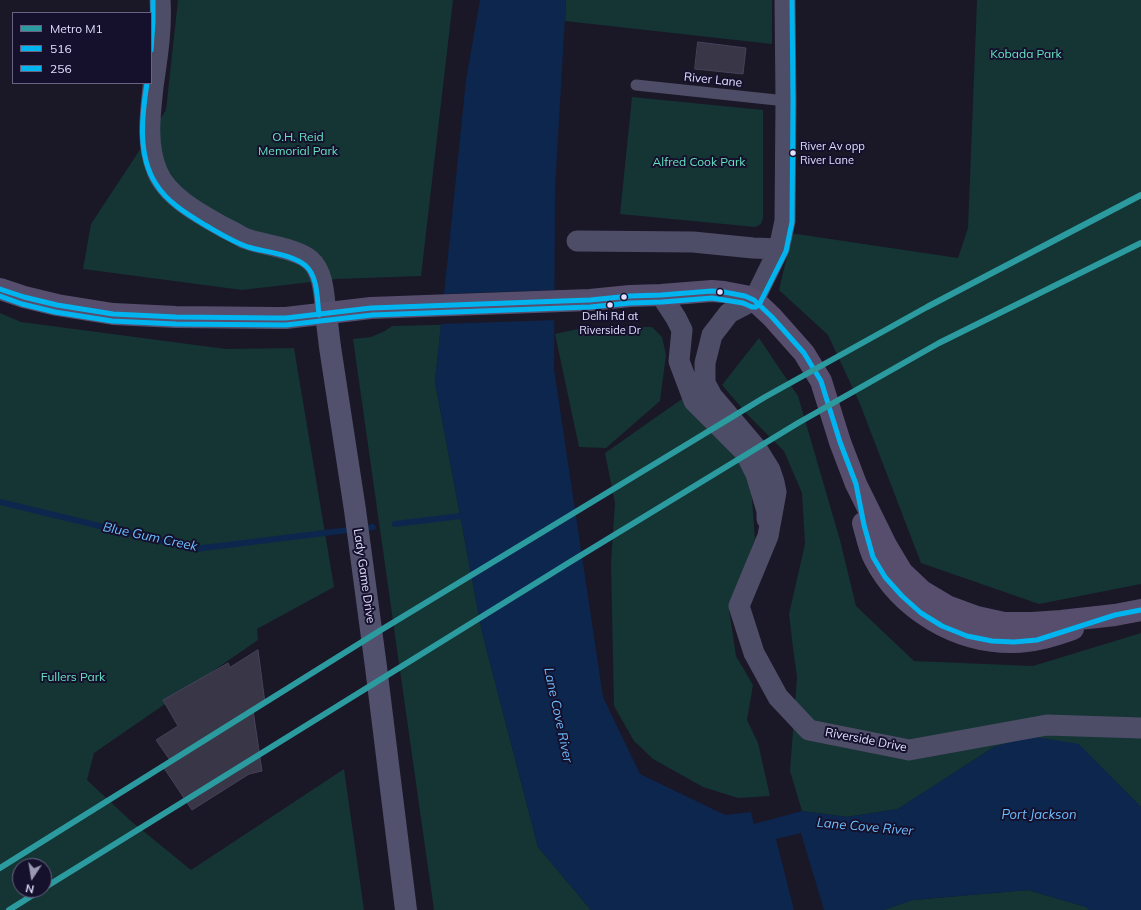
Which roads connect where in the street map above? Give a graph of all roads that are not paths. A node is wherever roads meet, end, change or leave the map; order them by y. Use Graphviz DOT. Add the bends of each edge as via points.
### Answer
graph roads {
  1 [pos="160,0"];
  2 [pos="785,0"];
  3 [pos="636,85"];
  4 [pos="786,101"];
  5 [pos="577,241"];
  6 [pos="779,249"];
  7 [pos="0,289"];
  8 [pos="661,295"];
  9 [pos="754,300"];
  10 [pos="326,314"];
  11 [pos="768,536"];
  12 [pos="1141,610"];
  13 [pos="1141,728"];
  14 [pos="406,910"];
  1 -- 10 [label="street" via="158,51 150,117 151,151 156,170 173,194 197,212 244,238 310,260 316,267 323,286"];
  2 -- 4 [label="street"];
  3 -- 4 [label="lane, River Lane"];
  4 -- 6 [label="street" via="785,221"];
  5 -- 6 [label="street" via="693,242"];
  6 -- 9 [label="street"];
  7 -- 10 [label="main road" via="57,305 113,314 286,318"];
  8 -- 9 [label="main road" via="712,291 745,296"];
  8 -- 10 [label="main road" via="371,308"];
  8 -- 11 [label="street, Riverside Drive" via="682,330 679,361 694,401 745,452 756,474 766,511"];
  9 -- 11 [label="street, Riverside Drive" via="729,313 712,335 705,363 705,383 720,407 757,449 770,470 776,492"];
  9 -- 12 [label="main road" via="804,353 821,382 856,484 886,547 902,572 922,591 947,606 1004,623 1032,623"];
  10 -- 14 [label="main road, Lady Game Drive" via="355,510"];
  11 -- 13 [label="street, Riverside Drive" via="739,606 754,653 778,697 809,730 909,750 1047,725"];
}
